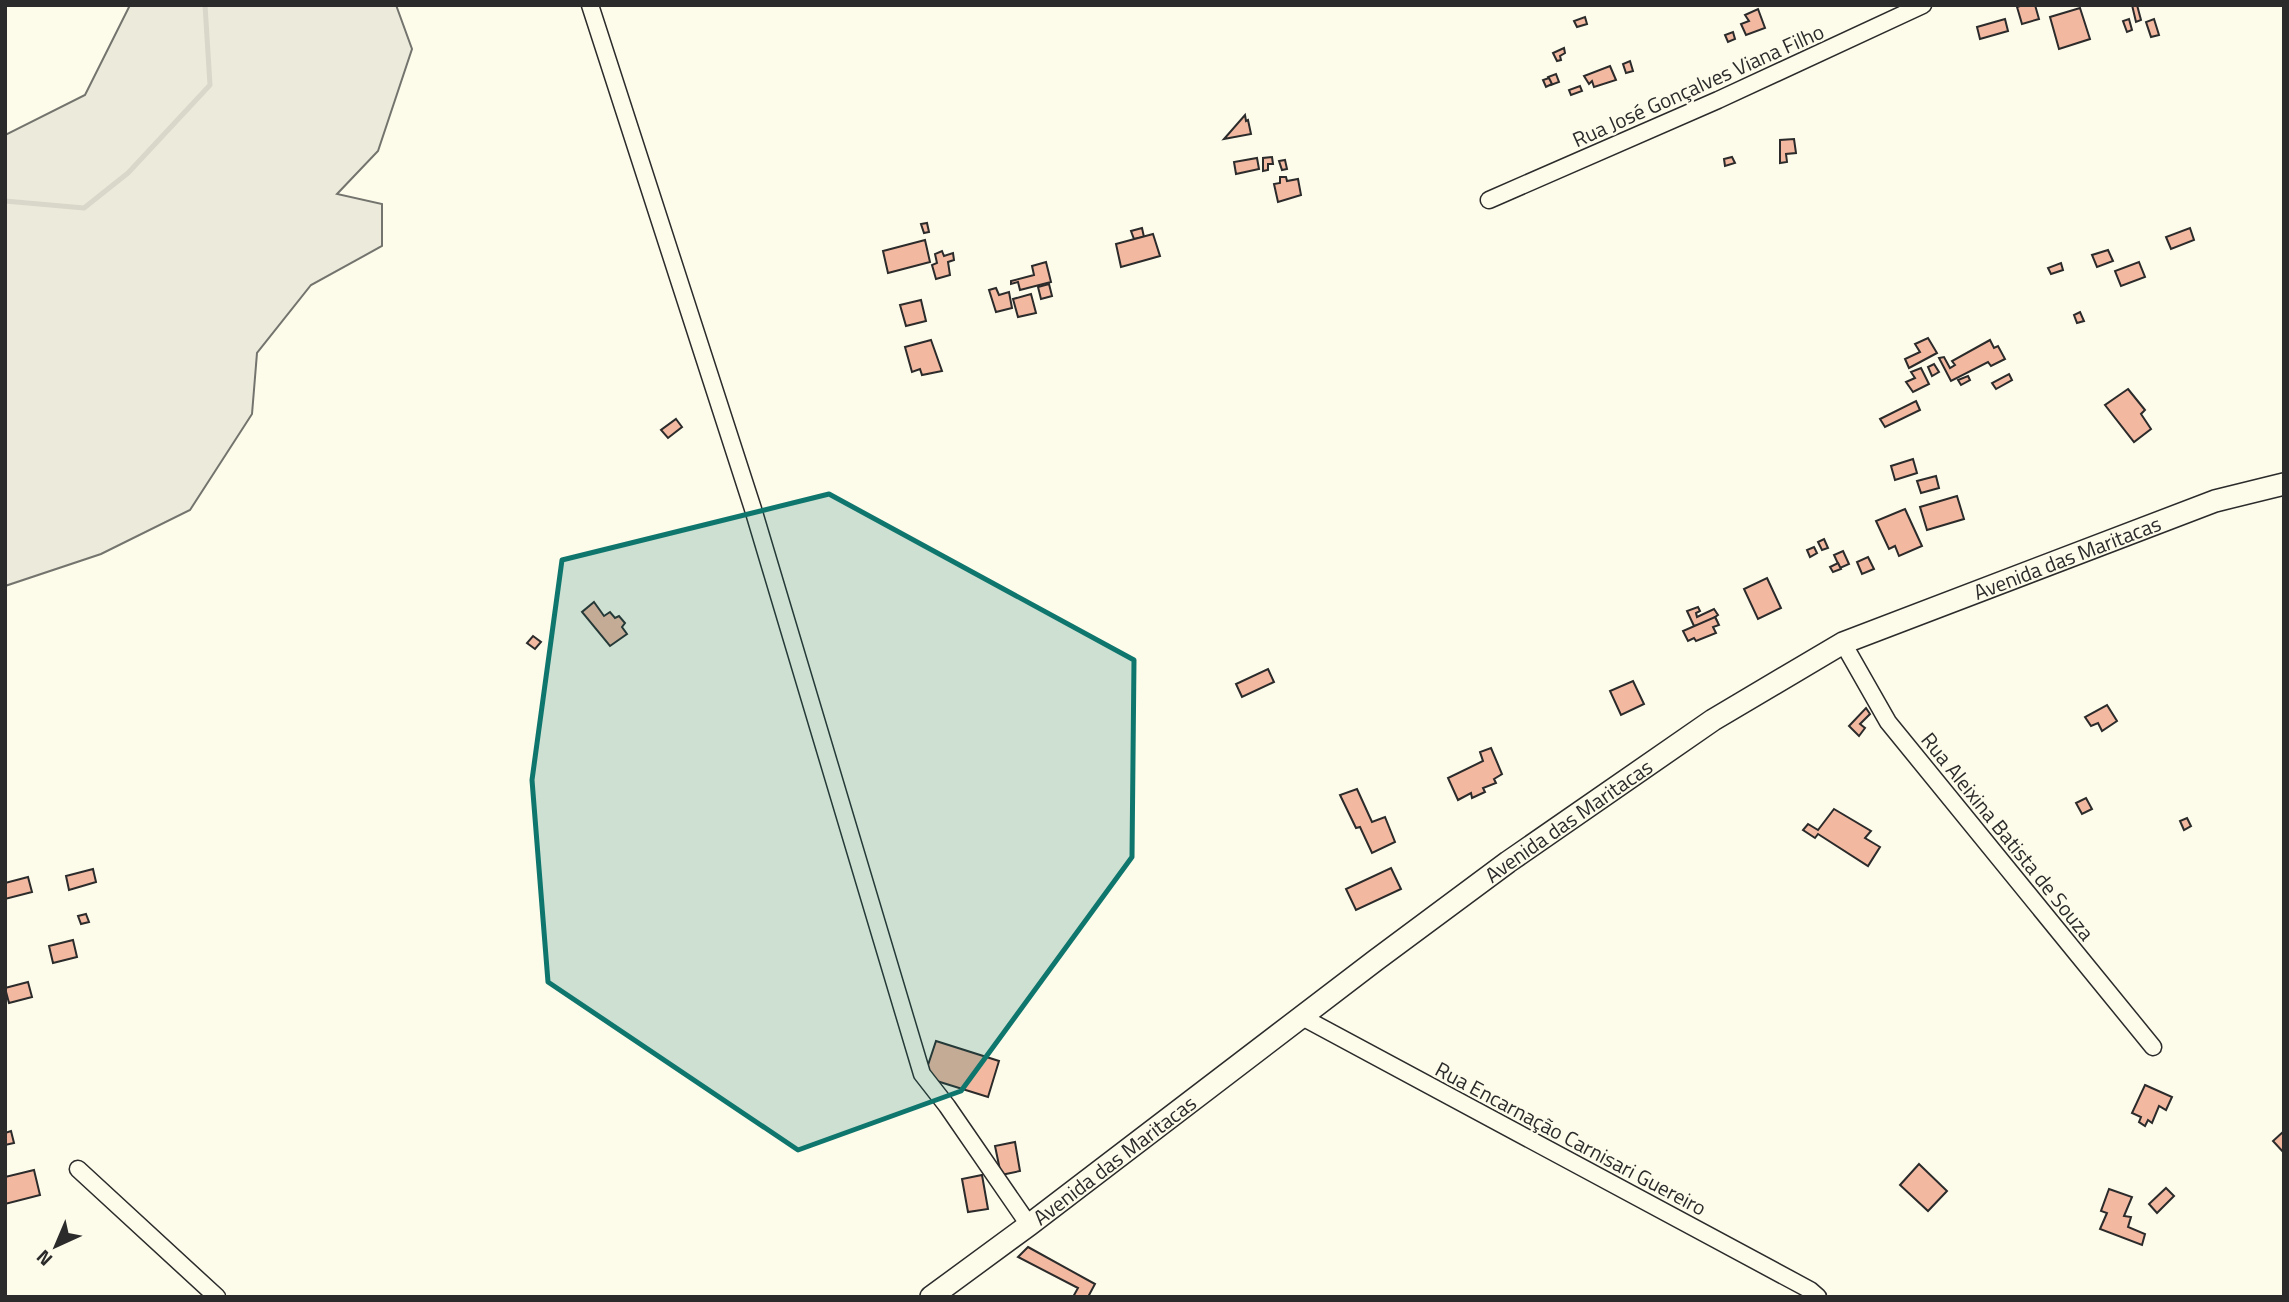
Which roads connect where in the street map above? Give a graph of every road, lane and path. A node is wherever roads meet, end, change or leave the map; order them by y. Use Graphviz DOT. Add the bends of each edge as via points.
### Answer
graph roads {
  1 [pos="590,5"];
  2 [pos="1923,5"];
  3 [pos="1489,200"];
  4 [pos="2284,484"];
  5 [pos="1843,643"];
  6 [pos="1302,1017"];
  7 [pos="2153,1046"];
  8 [pos="78,1169"];
  9 [pos="1028,1225"];
  10 [pos="217,1297"];
  11 [pos="931,1297"];
  12 [pos="1818,1297"];
  1 -- 9 [label="street" via="757,522 922,1074"];
  2 -- 3 [label="street, Rua José Gonçalves Viana Filho"];
  4 -- 5 [label="street, Avenida das Maritacas" via="2215,501"];
  5 -- 6 [label="street, Avenida das Maritacas" via="1690,736 1508,862"];
  5 -- 7 [label="street, Rua Aleixina Batista de Souza" via="1888,722"];
  6 -- 9 [label="street, Avenida das Maritacas"];
  6 -- 12 [label="street, Rua Encarnação Carnisari Guereiro"];
  8 -- 10 [label="street"];
  9 -- 11 [label="street, Avenida das Maritacas"];
}
